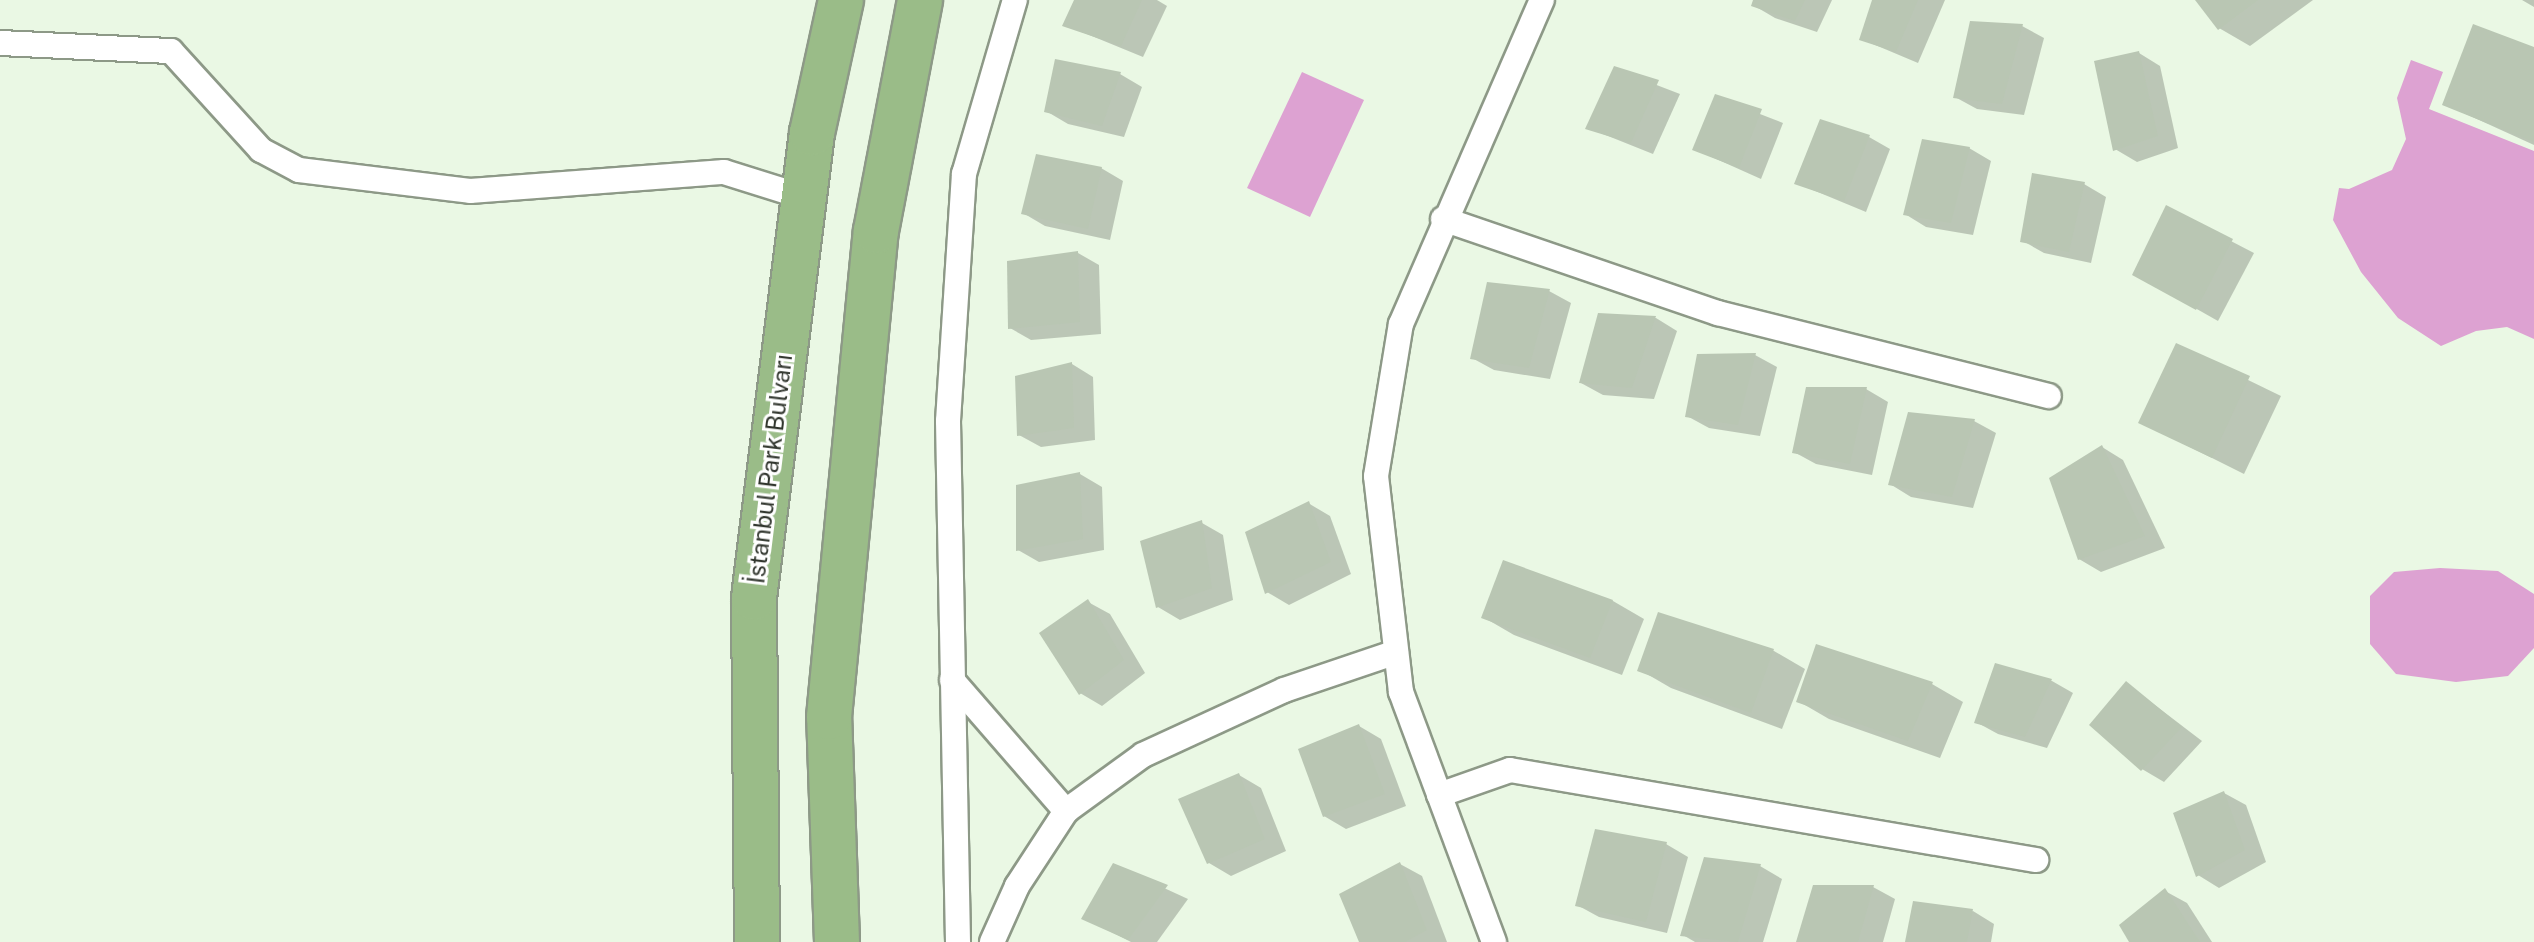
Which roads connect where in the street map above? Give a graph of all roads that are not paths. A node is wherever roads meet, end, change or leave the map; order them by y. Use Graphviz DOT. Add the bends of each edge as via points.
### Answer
graph roads {
  1 [pos="841,0"];
  2 [pos="920,0"];
  3 [pos="1015,0"];
  4 [pos="1542,0"];
  5 [pos="0,43"];
  6 [pos="804,197"];
  7 [pos="1443,219"];
  8 [pos="2049,396"];
  9 [pos="1396,652"];
  10 [pos="952,680"];
  11 [pos="1439,795"];
  12 [pos="1066,811"];
  13 [pos="2036,860"];
  14 [pos="757,942"];
  15 [pos="837,942"];
  16 [pos="958,942"];
  17 [pos="992,942"];
  18 [pos="1494,942"];
  1 -- 6 [label="highway, İstanbul Park Bulvarı"];
  2 -- 15 [label="highway" via="876,231 830,702"];
  3 -- 10 [label="lane" via="964,174 948,421"];
  4 -- 7 [label="lane"];
  5 -- 6 [label="lane" via="171,51 261,150 299,170 470,191 724,172"];
  6 -- 14 [label="highway, İstanbul Park Bulvarı" via="754,598"];
  7 -- 8 [label="lane" via="1718,313"];
  7 -- 9 [label="lane" via="1401,324 1376,476"];
  9 -- 11 [label="lane" via="1401,692"];
  9 -- 12 [label="lane" via="1284,690 1143,755"];
  10 -- 12 [label="lane"];
  10 -- 16 [label="lane"];
  11 -- 13 [label="lane" via="1510,770"];
  11 -- 18 [label="lane"];
  12 -- 17 [label="lane" via="1017,886"];
}
